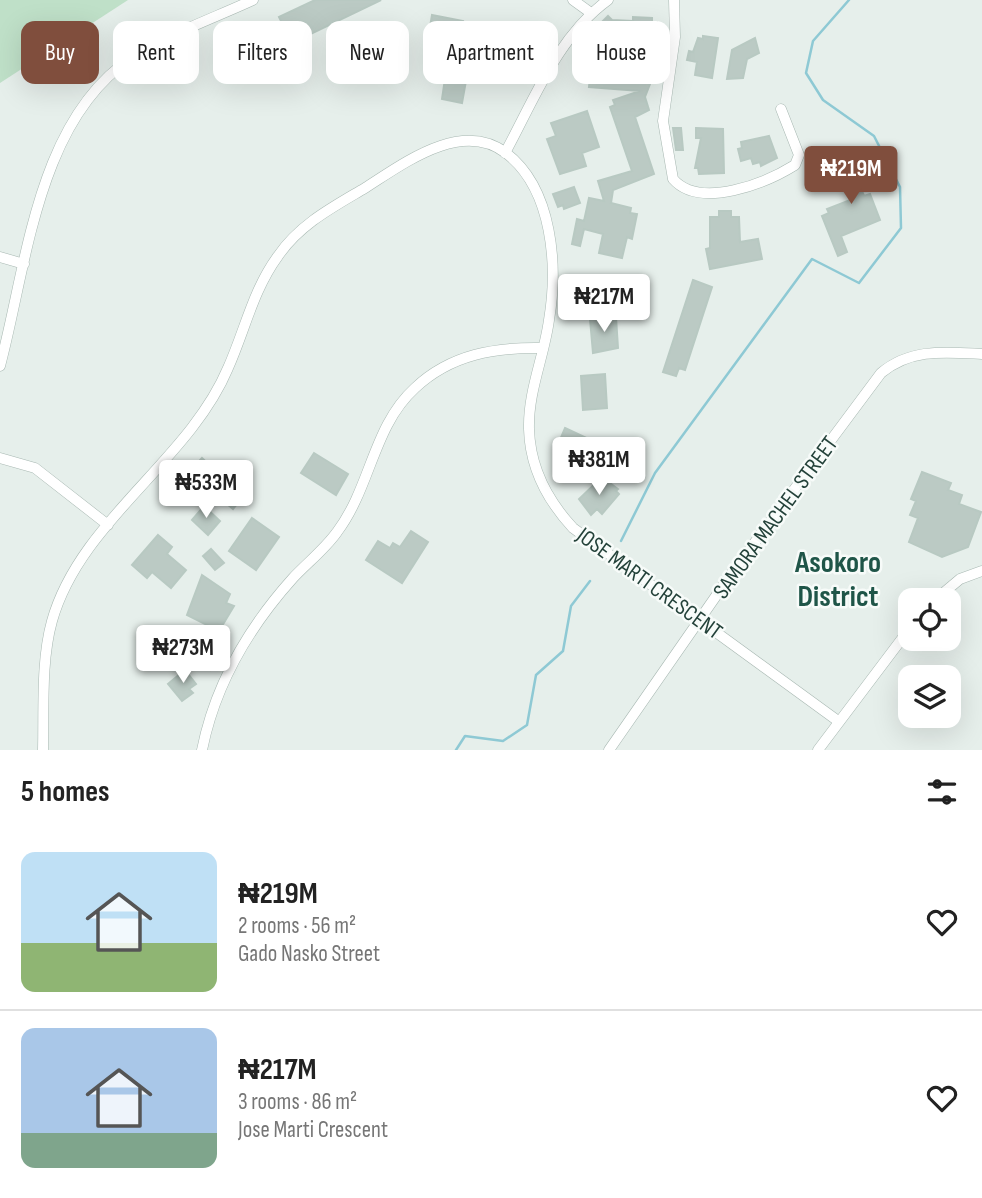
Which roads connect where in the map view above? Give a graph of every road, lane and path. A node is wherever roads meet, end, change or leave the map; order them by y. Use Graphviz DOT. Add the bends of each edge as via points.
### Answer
graph roads {
  1 [pos="253,0"];
  2 [pos="573,0"];
  3 [pos="608,0"];
  4 [pos="674,0"];
  5 [pos="591,13"];
  6 [pos="781,109"];
  7 [pos="505,152"];
  8 [pos="0,257"];
  9 [pos="24,264"];
  10 [pos="543,348"];
  11 [pos="982,354"];
  12 [pos="0,366"];
  13 [pos="0,458"];
  14 [pos="108,526"];
  15 [pos="982,571"];
  16 [pos="949,588"];
  17 [pos="699,620"];
  18 [pos="898,644"];
  19 [pos="838,721"];
  20 [pos="43,750"];
  21 [pos="202,750"];
  22 [pos="609,750"];
  23 [pos="818,750"];
  1 -- 9 [label="street" via="134,56 94,90 52,161"];
  2 -- 5 [label="street"];
  3 -- 5 [label="street"];
  4 -- 6 [label="street" via="675,37 663,121 678,185 691,192 727,191 756,186 795,165 799,155"];
  5 -- 7 [label="street" via="567,40"];
  7 -- 10 [label="street, JOSE MARTI CRESCENT" via="533,187 549,235 551,286"];
  7 -- 14 [label="street" via="467,142 422,152 325,211 292,239 262,280 209,404"];
  8 -- 9 [label="street"];
  9 -- 12 [label="street"];
  10 -- 17 [label="street, JOSE MARTI CRESCENT" via="530,399 529,429 535,466 553,502 573,528"];
  10 -- 21 [label="street" via="488,350 467,356 417,386 400,403 337,532 274,600 242,646 214,703"];
  11 -- 17 [label="street, SAMORA MACHEL STREET" via="926,352 895,362 881,373"];
  13 -- 14 [label="street" via="35,468"];
  14 -- 20 [label="street" via="74,575 53,619"];
  15 -- 16 [label="street"];
  17 -- 19 [label="street, JOSE MARTI CRESCENT"];
  17 -- 22 [label="street, SAMORA MACHEL STREET"];
  18 -- 19 [label="street"];
  19 -- 23 [label="street"];
}
